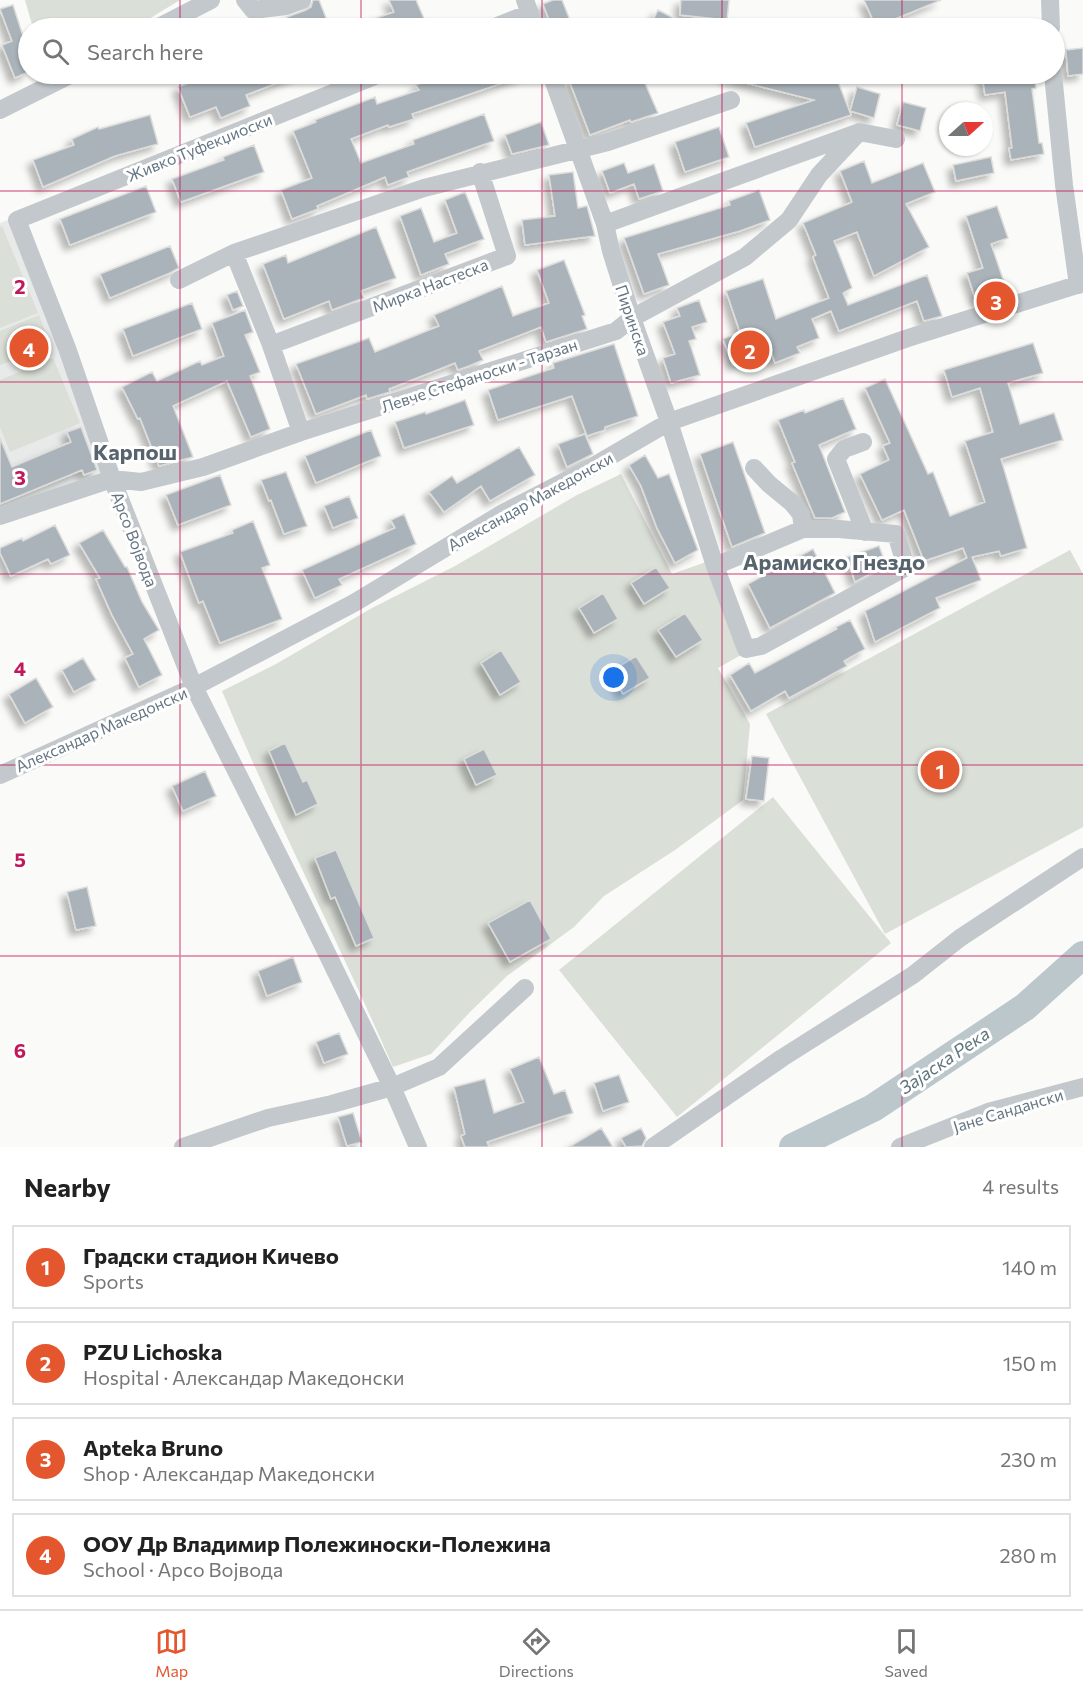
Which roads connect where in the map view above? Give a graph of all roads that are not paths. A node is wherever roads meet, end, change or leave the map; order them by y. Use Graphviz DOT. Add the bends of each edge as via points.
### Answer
graph roads {
  1 [pos="211,0"];
  2 [pos="245,0"];
  3 [pos="302,0"];
  4 [pos="1050,0"];
  5 [pos="176,18"];
  6 [pos="1051,18"];
  7 [pos="52,84"];
  8 [pos="355,84"];
  9 [pos="555,84"];
  10 [pos="1054,84"];
  11 [pos="731,100"];
  12 [pos="0,110"];
  13 [pos="859,132"];
  14 [pos="896,139"];
  15 [pos="578,149"];
  16 [pos="480,172"];
  17 [pos="17,220"];
  18 [pos="605,224"];
  19 [pos="234,253"];
  20 [pos="179,280"];
  21 [pos="1080,284"];
  22 [pos="632,318"];
  23 [pos="271,345"];
  24 [pos="669,422"];
  25 [pos="301,432"];
  26 [pos="863,442"];
  27 [pos="754,468"];
  28 [pos="112,479"];
  29 [pos="0,516"];
  30 [pos="802,529"];
  31 [pos="866,532"];
  32 [pos="715,566"];
  33 [pos="194,687"];
  34 [pos="0,775"];
  35 [pos="1083,857"];
  36 [pos="525,988"];
  37 [pos="392,1087"];
  38 [pos="1083,1087"];
  39 [pos="183,1147"];
  40 [pos="418,1147"];
  41 [pos="653,1147"];
  42 [pos="900,1147"];
  1 -- 5 [label="street"];
  2 -- 3 [label="street" via="253,10"];
  4 -- 6 [label="street"];
  7 -- 12 [label="street"];
  8 -- 17 [label="street, Живко Туфекџиоски"];
  9 -- 15 [label="street, Пиринска"];
  10 -- 21 [label="street" via="1064,185"];
  11 -- 15 [label="street"];
  13 -- 14 [label="street"];
  13 -- 18 [label="street"];
  13 -- 22 [label="street, Левче Стефаноски - Тарзан" via="819,175 789,220 754,250"];
  15 -- 16 [label="street"];
  15 -- 18 [label="street, Пиринска"];
  16 -- 19 [label="street"];
  16 -- 23 [label="street, Мирка Настеска" via="507,256"];
  17 -- 28 [label="street, Арсо Војвода"];
  18 -- 22 [label="street, Пиринска"];
  19 -- 20 [label="street"];
  19 -- 23 [label="street"];
  21 -- 24 [label="street, Александар Македонски" via="908,338"];
  22 -- 24 [label="street, Пиринска"];
  22 -- 25 [label="street, Левче Стефаноски - Тарзан" via="615,331"];
  23 -- 25 [label="street"];
  24 -- 32 [label="street, Пиринска"];
  24 -- 33 [label="street, Александар Македонски" via="503,513 354,603"];
  25 -- 28 [label="street, Левче Стефаноски - Тарзан" via="203,467 141,482"];
  26 -- 31 [label="street" via="844,449 836,459"];
  27 -- 30 [label="street" via="801,514"];
  28 -- 29 [label="street, Левче Стефаноски - Тарзан"];
  28 -- 33 [label="street, Арсо Војвода"];
  30 -- 31 [label="street, Пиринска"];
  30 -- 32 [label="street, Пиринска"];
  31 -- 32 [label="street, Пиринска" via="896,534 906,567 761,646 746,649"];
  33 -- 34 [label="street, Александар Македонски"];
  33 -- 37 [label="street, Арсо Војвода"];
  35 -- 41 [label="street"];
  36 -- 37 [label="street" via="439,1067"];
  37 -- 39 [label="street" via="268,1118"];
  37 -- 40 [label="street, Арсо Војвода"];
  38 -- 42 [label="street, Јане Сандански" via="988,1112"];
}
